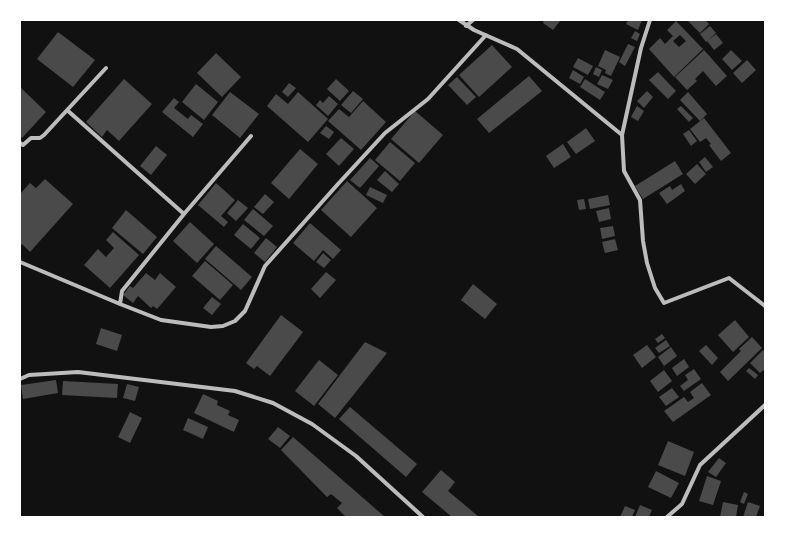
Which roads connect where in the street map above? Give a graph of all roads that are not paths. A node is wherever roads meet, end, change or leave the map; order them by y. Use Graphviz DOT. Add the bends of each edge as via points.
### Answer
graph roads {
  1 [pos="459,20"];
  2 [pos="473,20"];
  3 [pos="650,20"];
  4 [pos="466,26"];
  5 [pos="486,35"];
  6 [pos="106,68"];
  7 [pos="67,110"];
  8 [pos="622,135"];
  9 [pos="251,136"];
  10 [pos="20,143"];
  11 [pos="184,214"];
  12 [pos="20,262"];
  13 [pos="120,304"];
  14 [pos="765,306"];
  15 [pos="20,379"];
  16 [pos="765,405"];
  17 [pos="423,517"];
  18 [pos="667,517"];
  1 -- 4 [label="street"];
  2 -- 4 [label="street"];
  3 -- 8 [label="street" via="641,48"];
  4 -- 5 [label="street"];
  5 -- 8 [label="street" via="517,49"];
  5 -- 13 [label="street" via="428,99 385,133 270,260 245,311 235,321 211,327 186,324 161,320"];
  6 -- 7 [label="street"];
  7 -- 10 [label="street" via="40,138 31,138 23,145"];
  7 -- 11 [label="street"];
  8 -- 14 [label="street" via="624,171 640,200 647,263 655,288 664,303 728,278"];
  9 -- 11 [label="street"];
  11 -- 13 [label="street" via="122,291"];
  12 -- 13 [label="street"];
  15 -- 17 [label="street" via="29,375 78,372 235,391 273,403 312,424 356,456"];
  16 -- 18 [label="street" via="700,465 682,504"];
}
